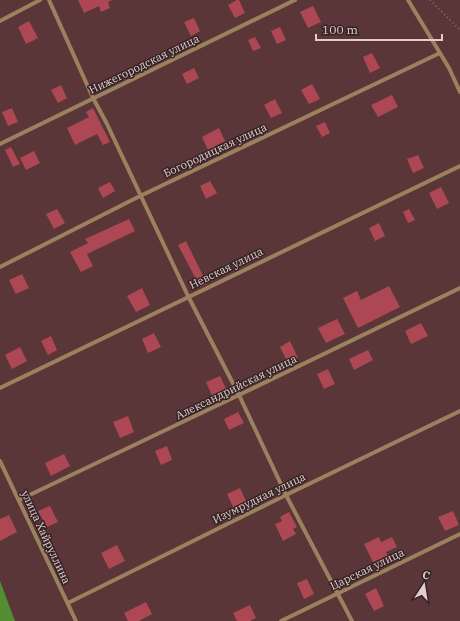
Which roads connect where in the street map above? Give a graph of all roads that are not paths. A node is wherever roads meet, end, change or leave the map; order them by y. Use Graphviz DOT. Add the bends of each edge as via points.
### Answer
graph roads {
  1 [pos="40,0"];
  2 [pos="50,0"];
  3 [pos="295,0"];
  4 [pos="408,0"];
  5 [pos="0,21"];
  6 [pos="440,53"];
  7 [pos="460,92"];
  8 [pos="93,98"];
  9 [pos="0,144"];
  10 [pos="460,166"];
  11 [pos="140,196"];
  12 [pos="0,267"];
  13 [pos="460,288"];
  14 [pos="188,296"];
  15 [pos="0,388"];
  16 [pos="239,395"];
  17 [pos="460,411"];
  18 [pos="0,461"];
  19 [pos="286,495"];
  20 [pos="19,500"];
  21 [pos="460,534"];
  22 [pos="338,593"];
  23 [pos="68,603"];
  24 [pos="76,621"];
  25 [pos="281,621"];
  26 [pos="352,621"];
  1 -- 5 [label="street"];
  2 -- 8 [label="street"];
  3 -- 8 [label="street, Нижегородская улица"];
  4 -- 6 [label="street"];
  6 -- 7 [label="street"];
  6 -- 11 [label="street, Богородицкая улица"];
  8 -- 9 [label="street, Нижегородская улица"];
  8 -- 11 [label="street"];
  10 -- 14 [label="street, Невская улица"];
  11 -- 12 [label="street, Богородицкая улица"];
  11 -- 14 [label="street"];
  13 -- 16 [label="street, Александрийская улица"];
  14 -- 15 [label="street, Невская улица"];
  14 -- 16 [label="street"];
  16 -- 19 [label="street"];
  16 -- 20 [label="street, Александрийская улица"];
  17 -- 19 [label="street, Изумрудная улица"];
  18 -- 20 [label="street, улица Хайруллина"];
  19 -- 22 [label="street"];
  19 -- 23 [label="street, Изумрудная улица"];
  20 -- 23 [label="street, улица Хайруллина"];
  21 -- 22 [label="street, Царская улица"];
  22 -- 25 [label="street, Царская улица"];
  22 -- 26 [label="street"];
  23 -- 24 [label="street, улица Хайруллина"];
}
